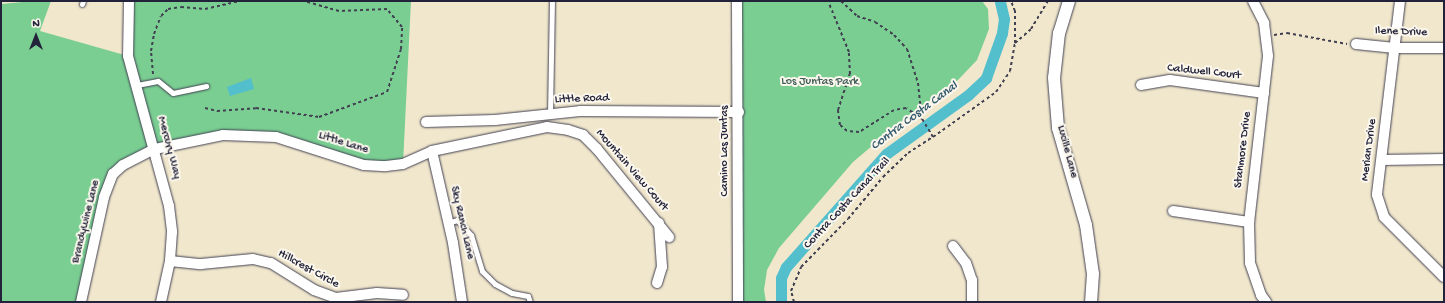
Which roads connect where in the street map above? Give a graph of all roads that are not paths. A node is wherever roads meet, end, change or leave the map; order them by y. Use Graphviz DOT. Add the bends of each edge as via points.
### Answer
graph roads {
  1 [pos="129,1"];
  2 [pos="552,1"];
  3 [pos="737,1"];
  4 [pos="1069,1"];
  5 [pos="1253,1"];
  6 [pos="1400,1"];
  7 [pos="1356,44"];
  8 [pos="1395,48"];
  9 [pos="1444,48"];
  10 [pos="138,85"];
  11 [pos="1141,85"];
  12 [pos="206,86"];
  13 [pos="1264,93"];
  14 [pos="739,112"];
  15 [pos="550,114"];
  16 [pos="426,122"];
  17 [pos="568,130"];
  18 [pos="155,149"];
  19 [pos="432,151"];
  20 [pos="1444,159"];
  21 [pos="1382,160"];
  22 [pos="1173,211"];
  23 [pos="1249,222"];
  24 [pos="448,223"];
  25 [pos="659,223"];
  26 [pos="669,237"];
  27 [pos="953,246"];
  28 [pos="170,261"];
  29 [pos="1444,277"];
  30 [pos="657,283"];
  31 [pos="403,295"];
  32 [pos="336,300"];
  33 [pos="81,302"];
  34 [pos="161,302"];
  35 [pos="462,302"];
  36 [pos="530,302"];
  37 [pos="738,302"];
  38 [pos="972,302"];
  39 [pos="1091,302"];
  40 [pos="1266,302"];
  1 -- 10 [label="street, Mercury Way" via="128,56"];
  2 -- 15 [label="lane"];
  3 -- 14 [label="street, Camino Las Juntas"];
  4 -- 39 [label="street, Lucille Lane" via="1059,33 1054,78 1058,128 1086,225 1092,274"];
  5 -- 13 [label="street, Stanmore Drive" via="1264,23 1268,56"];
  6 -- 8 [label="street, Merian Drive"];
  7 -- 8 [label="street, Ilene Drive"];
  8 -- 9 [label="street, Ilene Drive"];
  8 -- 21 [label="street, Merian Drive"];
  10 -- 12 [label="lane" via="158,81 173,93"];
  10 -- 18 [label="street, Mercury Way"];
  11 -- 13 [label="street, Caldwell Court" via="1170,80"];
  13 -- 23 [label="street, Stanmore Drive"];
  14 -- 15 [label="street, Little Road" via="580,111"];
  14 -- 37 [label="street, Camino Las Juntas"];
  15 -- 16 [label="street, Little Road"];
  17 -- 19 [label="street, Little Lane" via="547,127"];
  17 -- 25 [label="street, Mountain View Court" via="583,136 597,149"];
  18 -- 19 [label="street, Little Lane" via="223,135 254,134 294,142 364,166 403,164"];
  18 -- 28 [label="street, Mercury Way" via="170,206"];
  18 -- 33 [label="street, Brandywine Lane" via="123,165 113,174 104,197"];
  19 -- 24 [label="street, Sky Ranch Lane"];
  20 -- 21 [label="street"];
  21 -- 29 [label="street, Merian Drive" via="1378,195 1384,217"];
  22 -- 23 [label="street"];
  23 -- 40 [label="street, Stanmore Drive" via="1250,263"];
  24 -- 35 [label="street, Sky Ranch Lane"];
  24 -- 36 [label="lane" via="458,220 471,235 482,271 495,284 512,293 528,296"];
  25 -- 26 [label="street, Mountain View Court"];
  25 -- 30 [label="street" via="662,267"];
  27 -- 38 [label="street" via="966,263 972,280"];
  28 -- 32 [label="street, Hillcrest Circle" via="201,264 253,259 271,264"];
  28 -- 34 [label="street, Mercury Way"];
  31 -- 32 [label="street" via="377,293"];
}
